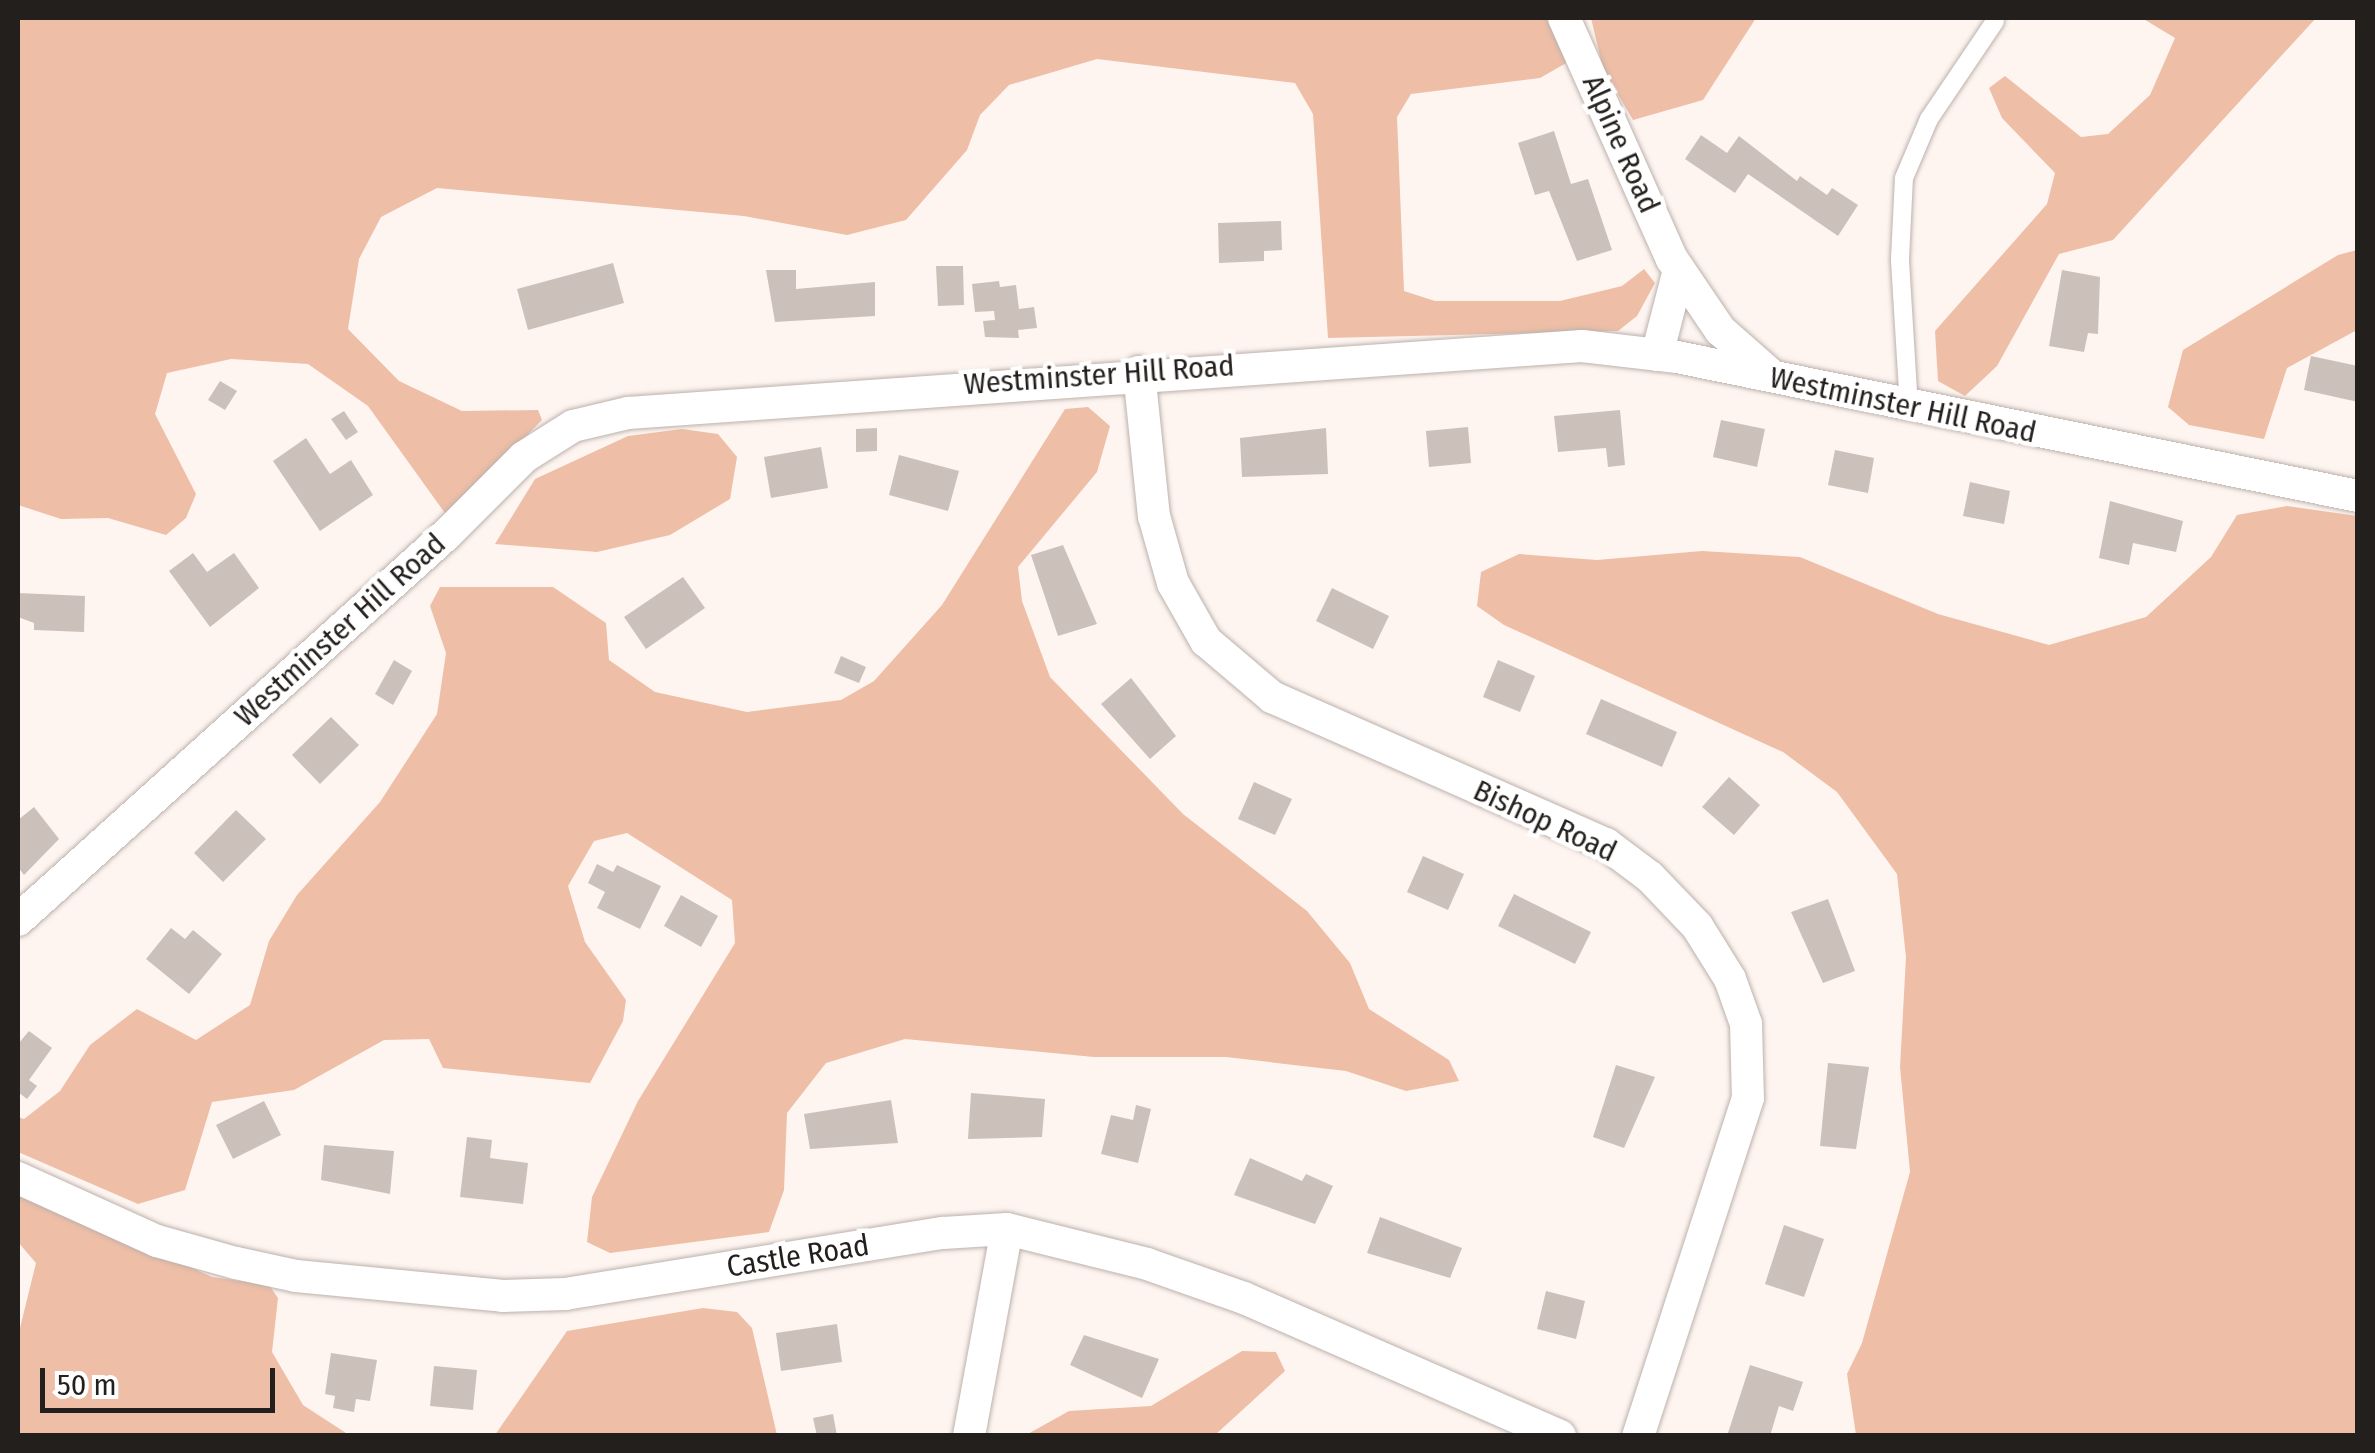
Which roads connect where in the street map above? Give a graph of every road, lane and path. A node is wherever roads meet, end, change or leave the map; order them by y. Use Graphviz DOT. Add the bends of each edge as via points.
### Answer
graph roads {
  1 [pos="1564,18"];
  2 [pos="1995,22"];
  3 [pos="1679,270"];
  4 [pos="1656,355"];
  5 [pos="1138,372"];
  6 [pos="1779,380"];
  7 [pos="1908,408"];
  8 [pos="2358,496"];
  9 [pos="18,920"];
  10 [pos="18,1178"];
  11 [pos="1007,1229"];
  12 [pos="969,1436"];
  13 [pos="1560,1436"];
  14 [pos="1638,1436"];
  1 -- 3 [label="street, Alpine Road"];
  2 -- 7 [label="lane" via="1928,119 1904,178 1900,259"];
  3 -- 4 [label="street"];
  3 -- 6 [label="street, Alpine Road" via="1720,330"];
  4 -- 5 [label="street, Westminster Hill Road" via="1582,346"];
  4 -- 6 [label="street, Westminster Hill Road"];
  5 -- 9 [label="street, Westminster Hill Road" via="671,406 591,420 556,435"];
  5 -- 14 [label="street, Bishop Road" via="1154,516 1173,583 1206,641 1272,697 1606,844 1650,876 1697,926 1730,979 1746,1024 1748,1098"];
  6 -- 7 [label="street, Westminster Hill Road"];
  7 -- 8 [label="street, Westminster Hill Road"];
  10 -- 11 [label="street, Castle Road" via="157,1241 236,1263 296,1276 502,1296 566,1294 943,1233"];
  11 -- 12 [label="street"];
  11 -- 13 [label="street, Castle Road" via="1146,1264 1244,1298"];
}
